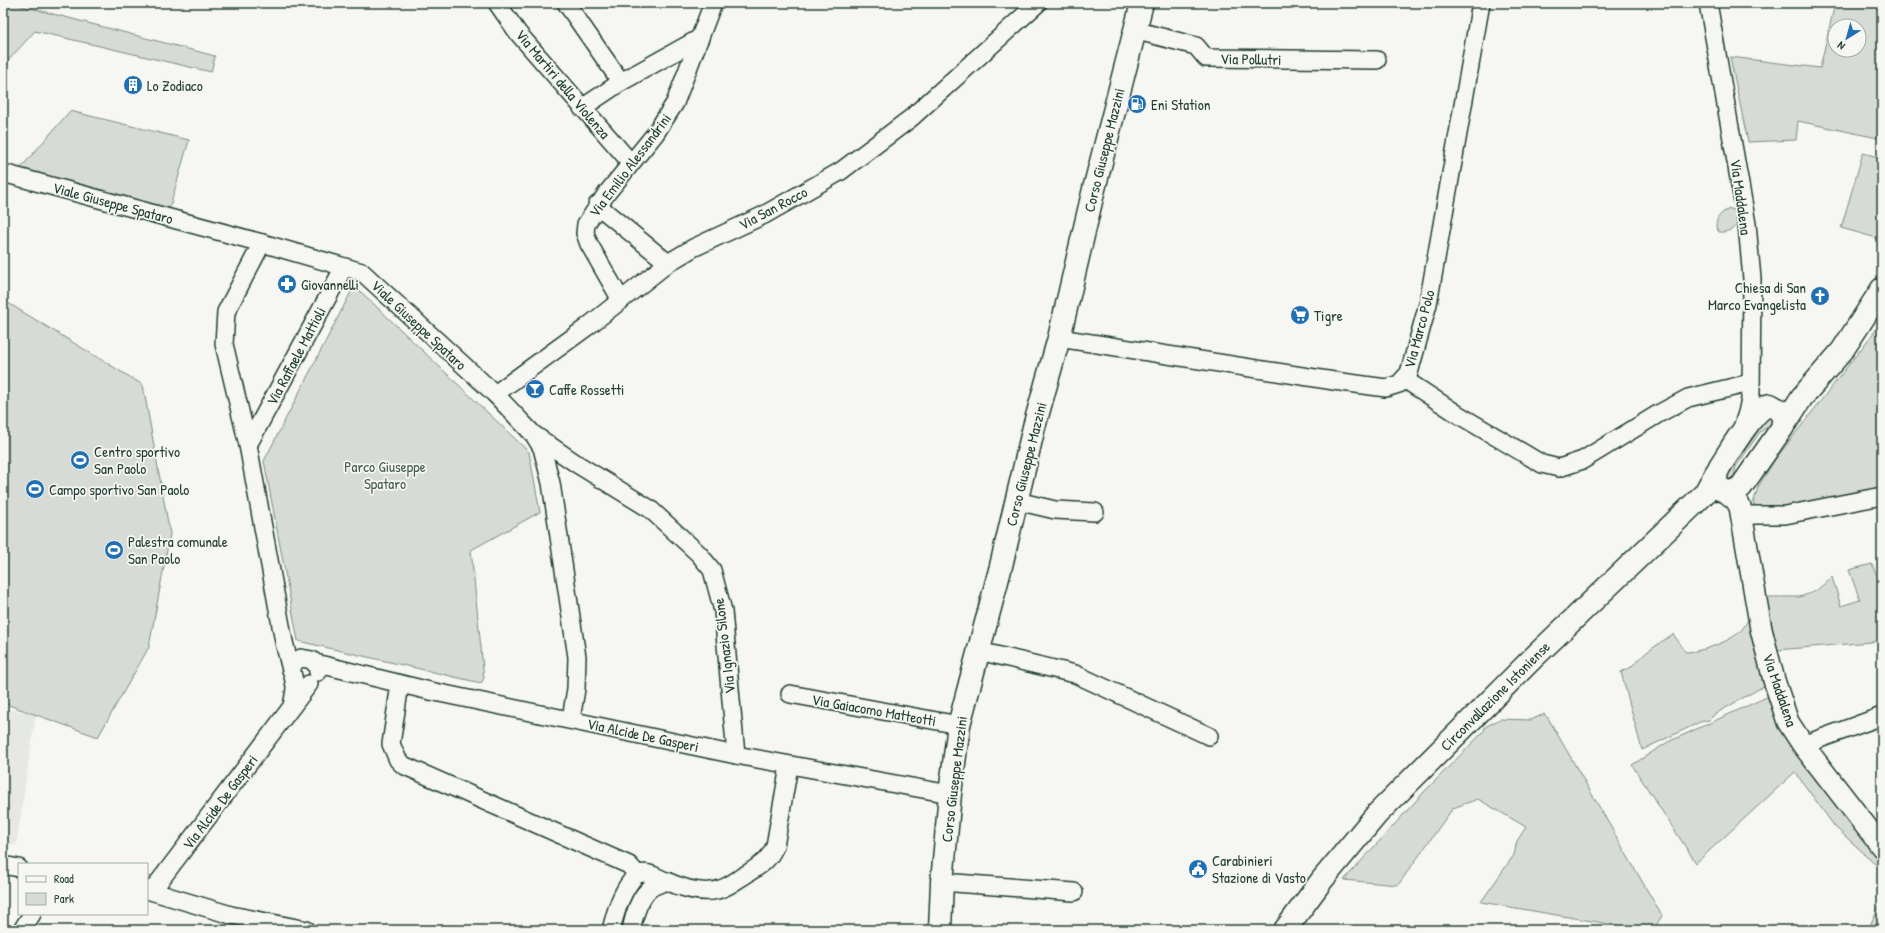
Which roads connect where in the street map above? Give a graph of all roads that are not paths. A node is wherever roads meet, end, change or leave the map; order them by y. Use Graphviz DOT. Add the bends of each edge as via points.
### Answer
graph roads {
  1 [pos="497,3"];
  2 [pos="566,3"];
  3 [pos="713,3"];
  4 [pos="1038,3"];
  5 [pos="1142,3"];
  6 [pos="1481,3"];
  7 [pos="1708,3"];
  8 [pos="1134,30"];
  9 [pos="700,38"];
  10 [pos="1377,60"];
  11 [pos="621,82"];
  12 [pos="582,108"];
  13 [pos="631,163"];
  14 [pos="3,173"];
  15 [pos="598,205"];
  16 [pos="262,243"];
  17 [pos="668,263"];
  18 [pos="344,267"];
  19 [pos="1882,289"];
  20 [pos="621,300"];
  21 [pos="1059,338"];
  22 [pos="1404,379"];
  23 [pos="495,394"];
  24 [pos="1802,397"];
  25 [pos="1761,398"];
  26 [pos="1782,428"];
  27 [pos="534,435"];
  28 [pos="248,444"];
  29 [pos="1729,496"];
  30 [pos="1882,496"];
  31 [pos="1017,500"];
  32 [pos="1095,512"];
  33 [pos="979,650"];
  34 [pos="304,672"];
  35 [pos="400,684"];
  36 [pos="790,694"];
  37 [pos="1882,716"];
  38 [pos="571,719"];
  39 [pos="959,725"];
  40 [pos="1209,736"];
  41 [pos="1803,745"];
  42 [pos="736,755"];
  43 [pos="789,766"];
  44 [pos="950,794"];
  45 [pos="1882,847"];
  46 [pos="3,865"];
  47 [pos="18,868"];
  48 [pos="641,873"];
  49 [pos="667,881"];
  50 [pos="942,882"];
  51 [pos="149,890"];
  52 [pos="1074,892"];
  53 [pos="31,915"];
  54 [pos="22,930"];
  55 [pos="307,930"];
  56 [pos="611,930"];
  57 [pos="631,930"];
  58 [pos="940,930"];
  59 [pos="1285,930"];
  1 -- 12 [label="street, Via Martiri della Violenza" via="518,33"];
  2 -- 11 [label="street"];
  3 -- 9 [label="street, Via Emilio Alessandrini"];
  4 -- 17 [label="street, Via San Rocco" via="911,118 841,171 764,215 693,248"];
  5 -- 8 [label="main road, Corso Giuseppe Mazzini"];
  6 -- 22 [label="street, Via Marco Polo" via="1428,304 1414,358"];
  7 -- 25 [label="street, Via Maddalena" via="1746,224"];
  8 -- 10 [label="street, Via Pollutri" via="1196,46 1206,58"];
  8 -- 21 [label="main road, Corso Giuseppe Mazzini"];
  9 -- 11 [label="street"];
  9 -- 13 [label="street, Via Emilio Alessandrini" via="675,103 655,134"];
  11 -- 12 [label="street"];
  12 -- 13 [label="street, Via Martiri della Violenza"];
  13 -- 15 [label="street, Via Emilio Alessandrini"];
  14 -- 16 [label="street, Viale Giuseppe Spataro"];
  15 -- 17 [label="street"];
  15 -- 20 [label="street, Via Emilio Alessandrini" via="586,224 585,233"];
  16 -- 18 [label="street, Viale Giuseppe Spataro"];
  16 -- 28 [label="street" via="226,312 224,344"];
  17 -- 20 [label="street, Via San Rocco"];
  18 -- 23 [label="street, Viale Giuseppe Spataro" via="362,272"];
  18 -- 28 [label="street, Via Raffaele Mattioli"];
  19 -- 24 [label="main road" via="1842,351"];
  20 -- 23 [label="street, Via San Rocco"];
  21 -- 22 [label="street, Via Marco Polo" via="1386,388 1399,384"];
  21 -- 31 [label="main road, Corso Giuseppe Mazzini"];
  22 -- 25 [label="street" via="1542,464 1559,468 1583,460 1688,398"];
  23 -- 27 [label="street, Viale Giuseppe Spataro"];
  24 -- 25 [label="main road" via="1786,407"];
  24 -- 26 [label="main road"];
  25 -- 26 [label="main road" via="1784,416"];
  25 -- 29 [label="main road" via="1760,410 1736,442"];
  26 -- 29 [label="main road, Circonvallazione Istoniense" via="1746,481"];
  27 -- 38 [label="street, Viale Giuseppe Spataro" via="542,448 551,483 576,657 576,689"];
  27 -- 42 [label="street, Via Ignazio Silone" via="650,509 699,554 712,570 722,611"];
  28 -- 34 [label="street" via="284,642"];
  29 -- 30 [label="street" via="1785,515"];
  29 -- 41 [label="street, Via Maddalena" via="1774,680 1788,722"];
  29 -- 59 [label="main road, Circonvallazione Istoniense" via="1709,496 1695,503 1533,658 1377,814 1322,880"];
  31 -- 32 [label="street" via="1055,510"];
  31 -- 33 [label="main road, Corso Giuseppe Mazzini"];
  33 -- 39 [label="main road, Corso Giuseppe Mazzini"];
  33 -- 40 [label="street" via="1075,674"];
  34 -- 35 [label="street, Via Alcide De Gasperi" via="338,668"];
  34 -- 51 [label="street, Via Alcide De Gasperi" via="291,708"];
  35 -- 38 [label="street, Via Alcide De Gasperi"];
  35 -- 48 [label="street" via="391,739 394,752 579,836 635,856 642,864"];
  36 -- 39 [label="street, Via Gaiacomo Matteotti"];
  37 -- 41 [label="street"];
  38 -- 42 [label="street, Via Alcide De Gasperi"];
  39 -- 44 [label="main road, Corso Giuseppe Mazzini"];
  41 -- 45 [label="street, Via Maddalena"];
  42 -- 43 [label="street, Via Alcide De Gasperi"];
  43 -- 44 [label="street, Via Alcide De Gasperi"];
  43 -- 49 [label="street" via="770,857 723,888 714,891 703,891"];
  44 -- 50 [label="main road, Corso Giuseppe Mazzini"];
  46 -- 47 [label="street"];
  48 -- 49 [label="street"];
  48 -- 56 [label="street" via="624,892"];
  49 -- 57 [label="street" via="652,887 643,898"];
  50 -- 52 [label="street"];
  50 -- 58 [label="main road, Corso Giuseppe Mazzini"];
  51 -- 55 [label="street" via="231,915"];
  53 -- 54 [label="street"];
}
